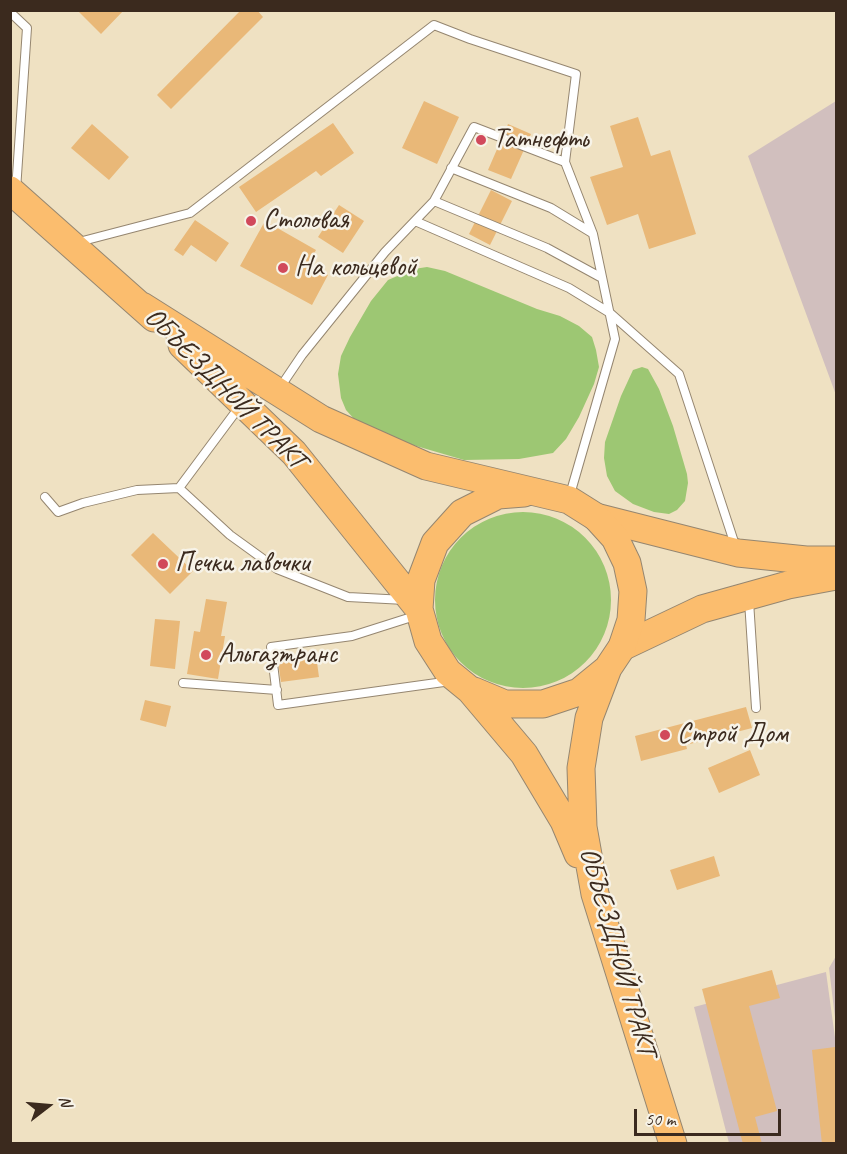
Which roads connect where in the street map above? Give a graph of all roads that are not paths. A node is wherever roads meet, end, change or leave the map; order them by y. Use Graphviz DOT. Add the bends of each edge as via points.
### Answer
graph roads {
  1 [pos="10,12"];
  2 [pos="565,162"];
  3 [pos="451,168"];
  4 [pos="13,192"];
  5 [pos="434,201"];
  6 [pos="415,221"];
  7 [pos="593,234"];
  8 [pos="70,244"];
  9 [pos="602,278"];
  10 [pos="142,306"];
  11 [pos="610,313"];
  12 [pos="277,392"];
  13 [pos="243,404"];
  14 [pos="179,488"];
  15 [pos="538,492"];
  16 [pos="45,497"];
  17 [pos="569,500"];
  18 [pos="596,517"];
  19 [pos="738,553"];
  20 [pos="837,560"];
  21 [pos="837,576"];
  22 [pos="749,596"];
  23 [pos="418,608"];
  24 [pos="615,657"];
  25 [pos="183,682"];
  26 [pos="464,685"];
  27 [pos="276,690"];
  28 [pos="756,708"];
  29 [pos="595,894"];
  30 [pos="673,1143"];
  1 -- 4 [label="lane" via="27,28"];
  2 -- 3 [label="lane" via="474,127"];
  2 -- 7 [label="lane"];
  2 -- 8 [label="lane" via="576,74 434,25 190,213"];
  3 -- 5 [label="lane"];
  3 -- 7 [label="lane" via="551,208"];
  4 -- 8 [label="main road, ОБЪЕЗДНОЙ ТРАКТ"];
  5 -- 6 [label="lane"];
  5 -- 9 [label="lane" via="547,248"];
  6 -- 11 [label="lane" via="569,288"];
  6 -- 12 [label="lane" via="385,252"];
  7 -- 9 [label="lane"];
  8 -- 10 [label="main road, ОБЪЕЗДНОЙ ТРАКТ"];
  9 -- 11 [label="lane"];
  10 -- 12 [label="main road, ОБЪЕЗДНОЙ ТРАКТ"];
  10 -- 13 [label="main road, ОБЪЕЗДНОЙ ТРАКТ"];
  11 -- 17 [label="lane" via="615,339"];
  11 -- 19 [label="lane" via="680,374"];
  12 -- 15 [label="main road, ОБЪЕЗДНОЙ ТРАКТ" via="321,419 426,466"];
  13 -- 14 [label="lane"];
  13 -- 23 [label="main road, ОБЪЕЗДНОЙ ТРАКТ" via="294,453"];
  14 -- 16 [label="lane" via="137,490 58,512"];
  14 -- 23 [label="lane" via="231,535 277,569 348,597"];
  15 -- 17 [label="main road, ОБЪЕЗДНОЙ ТРАКТ"];
  15 -- 23 [label="main road" via="498,495 462,513 435,543 421,580"];
  17 -- 18 [label="main road, ОБЪЕЗДНОЙ ТРАКТ"];
  18 -- 19 [label="main road"];
  18 -- 24 [label="main road, ОБЪЕЗДНОЙ ТРАКТ" via="615,538 627,563 633,591 631,620"];
  19 -- 20 [label="main road"];
  21 -- 22 [label="main road"];
  22 -- 24 [label="main road" via="702,609"];
  22 -- 28 [label="lane"];
  23 -- 26 [label="main road" via="428,641 448,672"];
  23 -- 27 [label="lane" via="351,636 271,647"];
  24 -- 26 [label="main road" via="579,692 543,704 505,704"];
  24 -- 29 [label="main road, ОБЪЕЗДНОЙ ТРАКТ" via="589,718 581,768 583,827"];
  25 -- 27 [label="lane"];
  26 -- 27 [label="lane" via="278,705"];
  26 -- 29 [label="main road" via="524,753 564,821"];
  29 -- 30 [label="main road, ОБЪЕЗДНОЙ ТРАКТ"];
}
